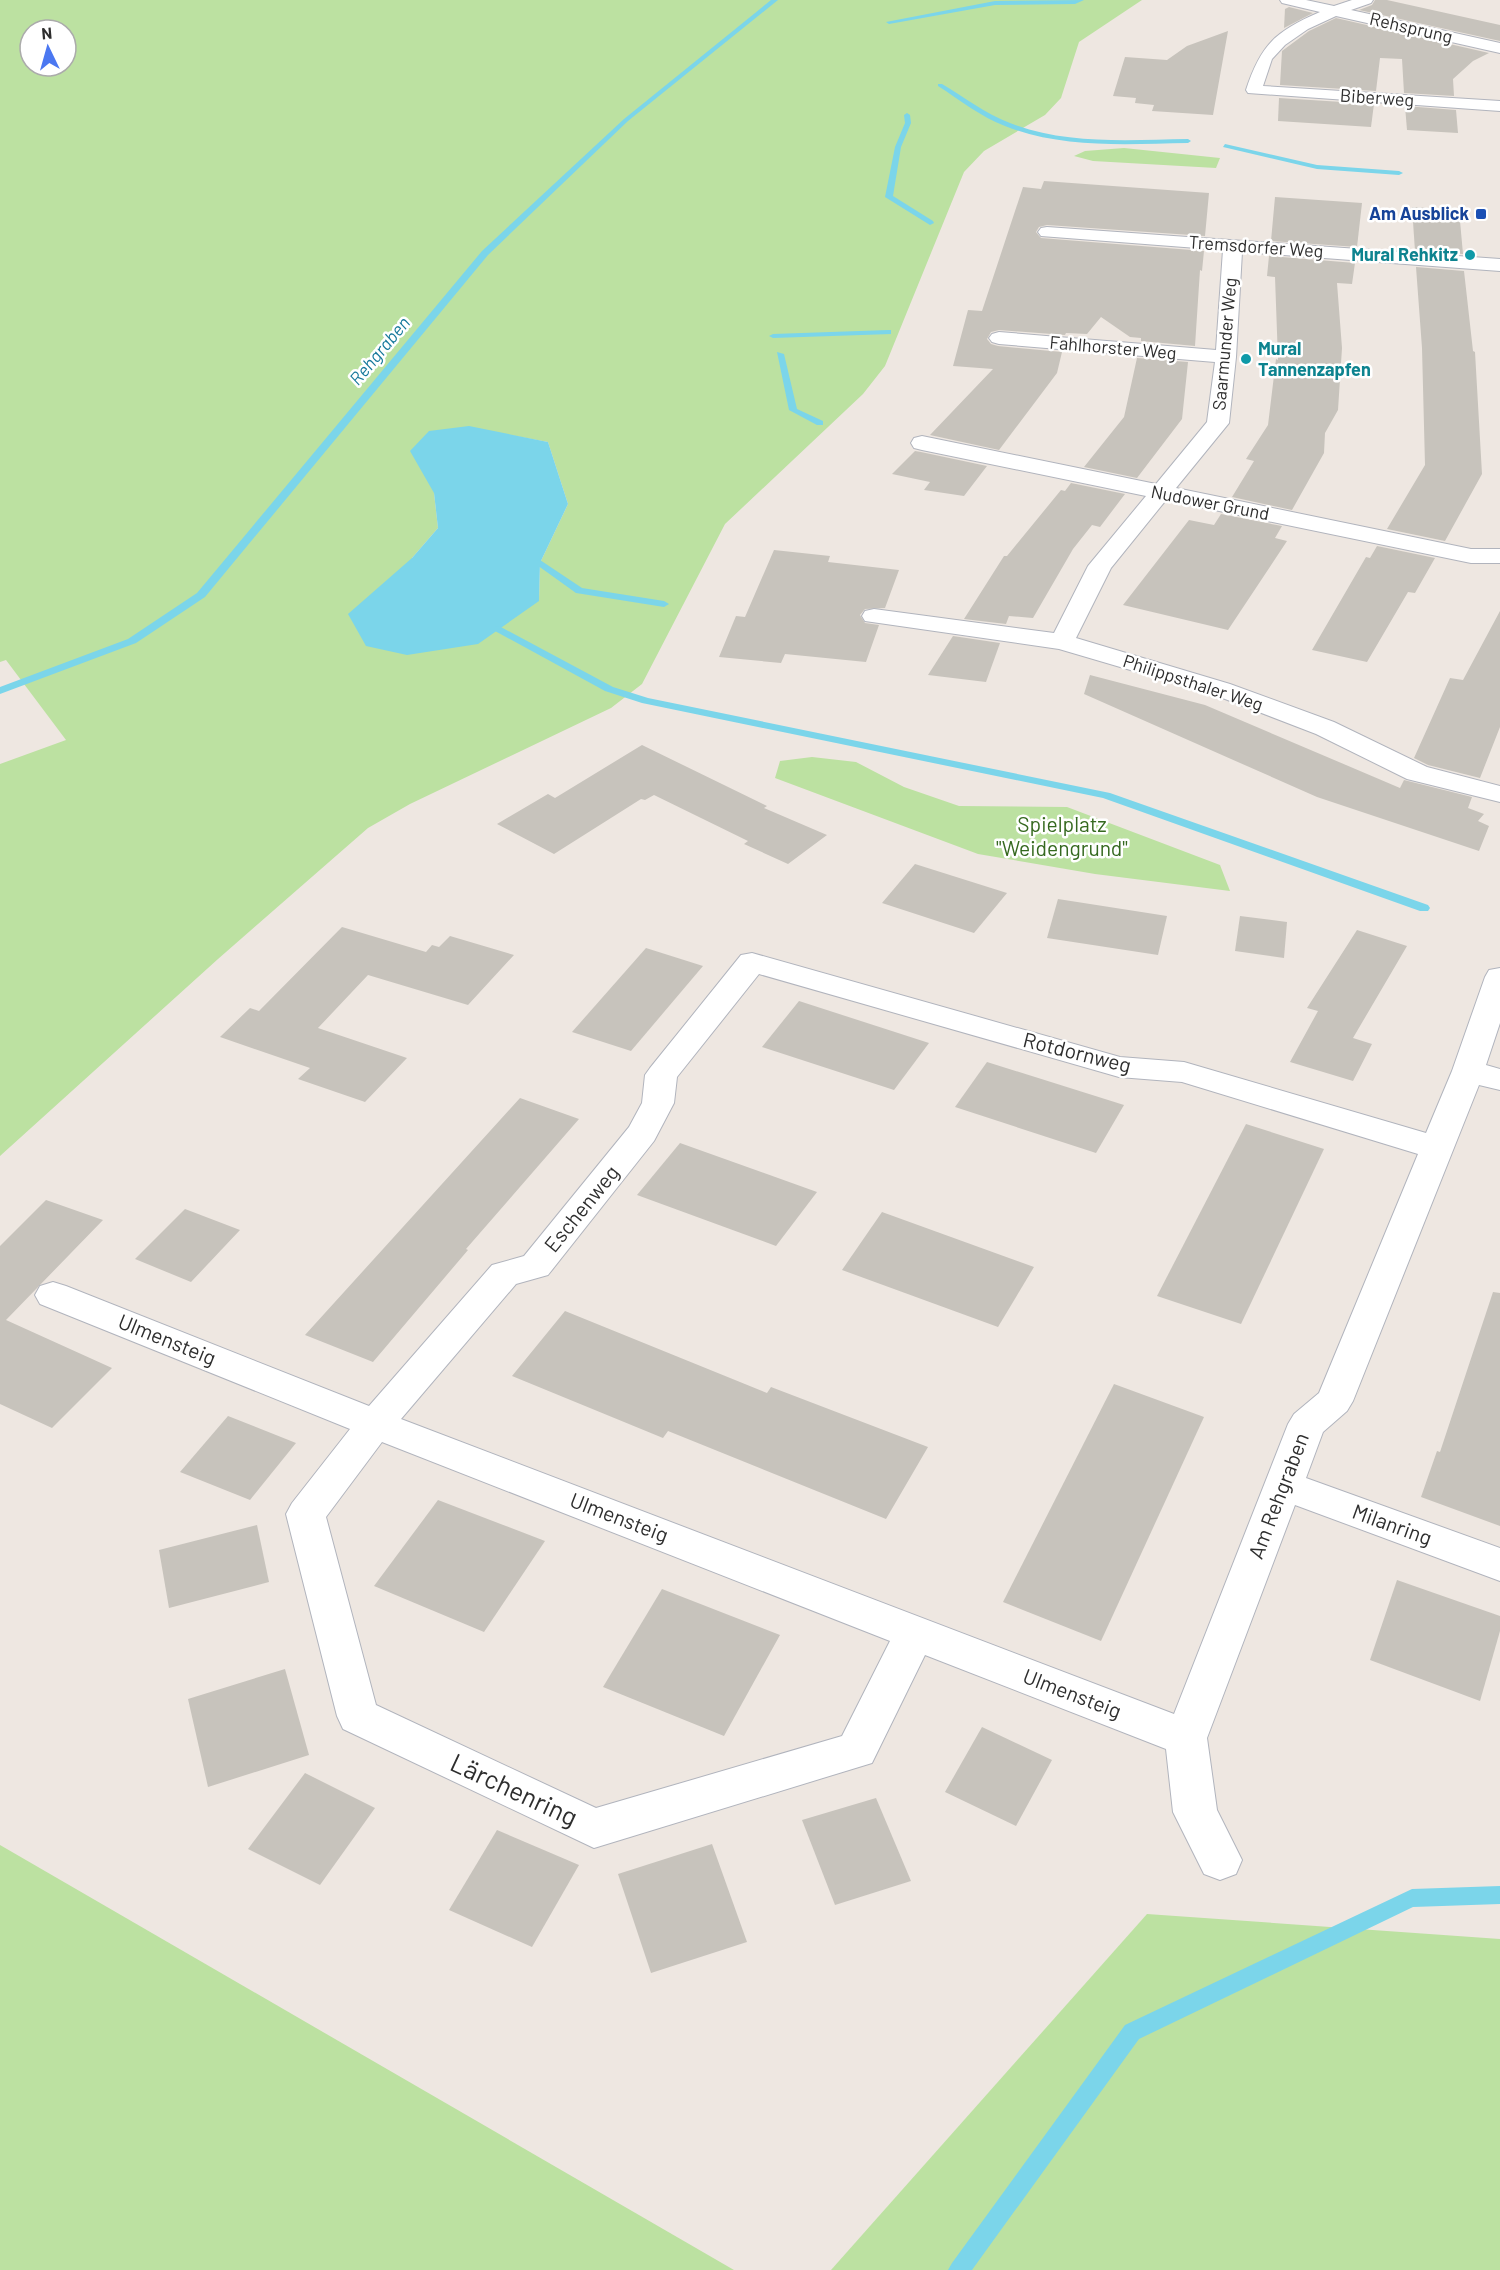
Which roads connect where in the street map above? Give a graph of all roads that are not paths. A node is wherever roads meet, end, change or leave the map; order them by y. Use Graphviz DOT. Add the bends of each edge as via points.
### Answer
graph roads {
  1 [pos="1287,0"];
  2 [pos="1365,0"];
  3 [pos="1334,10"];
  4 [pos="1500,48"];
  5 [pos="1500,106"];
  6 [pos="1047,232"];
  7 [pos="1233,246"];
  8 [pos="1500,265"];
  9 [pos="999,338"];
  10 [pos="1226,357"];
  11 [pos="922,443"];
  12 [pos="1161,493"];
  13 [pos="1500,556"];
  14 [pos="874,616"];
  15 [pos="1062,642"];
  16 [pos="1500,794"];
  17 [pos="752,962"];
  18 [pos="1500,977"];
  19 [pos="1484,1075"];
  20 [pos="1437,1148"];
  21 [pos="53,1295"];
  22 [pos="375,1424"];
  23 [pos="1283,1485"];
  24 [pos="1500,1565"];
  25 [pos="915,1632"];
  26 [pos="1186,1738"];
  27 [pos="1220,1860"];
  1 -- 3 [label="street, Rehsprung"];
  2 -- 3 [label="street"];
  3 -- 4 [label="street, Rehsprung"];
  3 -- 5 [label="street, Biberweg" via="1296,30 1269,52 1254,90"];
  6 -- 7 [label="street, Tremsdorfer Weg"];
  7 -- 8 [label="street, Tremsdorfer Weg"];
  7 -- 10 [label="street, Saarmunder Weg"];
  9 -- 10 [label="street, Fahlhorster Weg"];
  10 -- 12 [label="street, Saarmunder Weg" via="1218,423"];
  11 -- 12 [label="street, Nudower Grund"];
  12 -- 13 [label="street, Nudower Grund" via="1471,556"];
  12 -- 15 [label="street, Saarmunder Weg" via="1100,566"];
  14 -- 15 [label="street, Philippsthaler Weg"];
  15 -- 16 [label="street, Philippsthaler Weg" via="1221,688 1325,728 1417,772"];
  17 -- 20 [label="street, Rotdornweg" via="1119,1067 1184,1072"];
  17 -- 22 [label="street, Eschenweg" via="661,1075 658,1103 642,1133 536,1266 504,1274"];
  18 -- 19 [label="street, Am Rehgraben"];
  19 -- 20 [label="street, Am Rehgraben"];
  20 -- 23 [label="street, Am Rehgraben" via="1334,1401 1307,1424"];
  21 -- 22 [label="street, Ulmensteig"];
  22 -- 25 [label="street, Ulmensteig"];
  22 -- 25 [label="street, Lärchenring" via="306,1514 358,1716 594,1828 857,1750"];
  23 -- 24 [label="street, Milanring"];
  23 -- 26 [label="street, Am Rehgraben"];
  25 -- 26 [label="street, Ulmensteig"];
  26 -- 27 [label="street, Am Rehgraben" via="1195,1812"];
}
